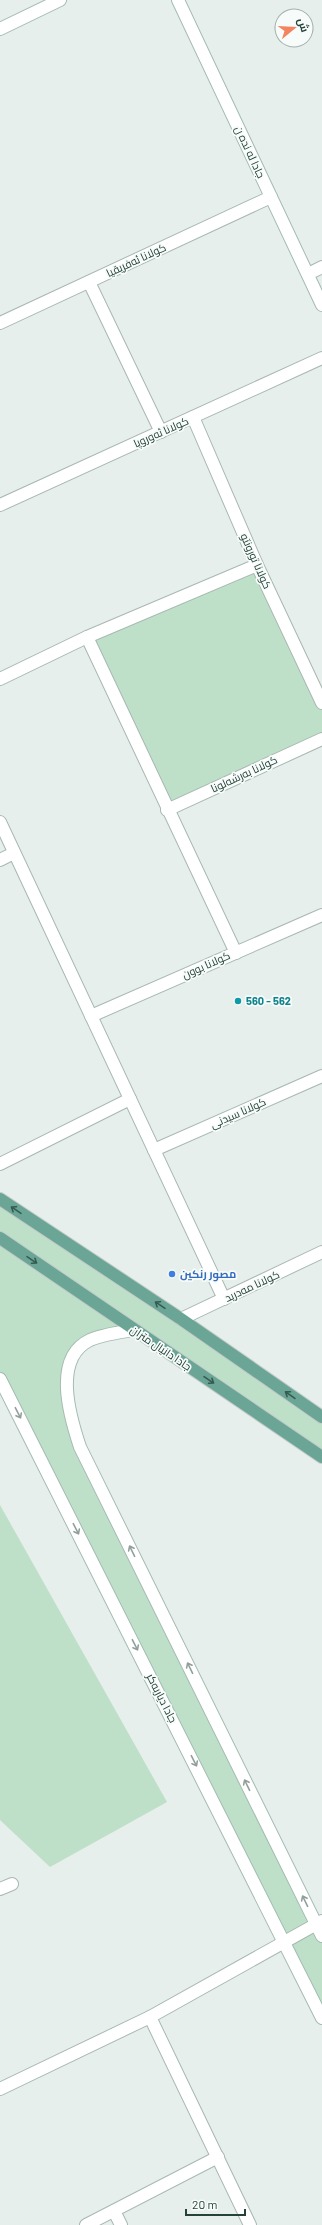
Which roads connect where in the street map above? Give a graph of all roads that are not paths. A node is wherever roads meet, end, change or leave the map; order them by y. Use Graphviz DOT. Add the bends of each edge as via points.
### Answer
graph roads {
  1 [pos="60,0"];
  2 [pos="178,0"];
  3 [pos="0,29"];
  4 [pos="271,197"];
  5 [pos="322,267"];
  6 [pos="308,274"];
  7 [pos="89,282"];
  8 [pos="322,305"];
  9 [pos="0,323"];
  10 [pos="322,358"];
  11 [pos="193,418"];
  12 [pos="161,432"];
  13 [pos="0,505"];
  14 [pos="257,564"];
  15 [pos="88,637"];
  16 [pos="0,679"];
  17 [pos="322,703"];
  18 [pos="322,739"];
  19 [pos="167,810"];
  20 [pos="0,822"];
  21 [pos="14,853"];
  22 [pos="0,860"];
  23 [pos="322,915"];
  24 [pos="236,953"];
  25 [pos="91,1016"];
  26 [pos="322,1076"];
  27 [pos="130,1099"];
  28 [pos="154,1150"];
  29 [pos="0,1164"];
  30 [pos="0,1199"];
  31 [pos="0,1238"];
  32 [pos="322,1252"];
  33 [pos="224,1299"];
  34 [pos="181,1320"];
  35 [pos="135,1330"];
  36 [pos="0,1379"];
  37 [pos="322,1417"];
  38 [pos="322,1457"];
  39 [pos="12,1884"];
  40 [pos="0,1889"];
  41 [pos="319,1923"];
  42 [pos="322,1936"];
  43 [pos="285,1942"];
  44 [pos="150,2017"];
  45 [pos="322,2018"];
  46 [pos="0,2089"];
  47 [pos="218,2157"];
  48 [pos="114,2211"];
  49 [pos="86,2225"];
  50 [pos="121,2225"];
  51 [pos="250,2225"];
  1 -- 3 [label="street"];
  2 -- 4 [label="street, جادا له نده ن"];
  4 -- 6 [label="street, جادا له نده ن"];
  4 -- 7 [label="street, كولانا ئه‌فریقیا"];
  5 -- 6 [label="street"];
  6 -- 8 [label="street, جادا له نده ن"];
  7 -- 9 [label="street, كولانا ئه‌فریقیا"];
  7 -- 12 [label="street"];
  10 -- 11 [label="street, كولانا ئه‌وروپا"];
  11 -- 12 [label="street, كولانا ئه‌وروپا"];
  11 -- 14 [label="street, كولانا تورونتو"];
  12 -- 13 [label="street, كولانا ئه‌وروپا"];
  14 -- 15 [label="street"];
  14 -- 17 [label="street, كولانا تورونتو"];
  15 -- 16 [label="street"];
  15 -- 19 [label="street"];
  18 -- 19 [label="street, كولانا به‌رشه‌لونا"];
  19 -- 24 [label="street"];
  20 -- 21 [label="street"];
  21 -- 22 [label="street"];
  21 -- 25 [label="street"];
  23 -- 24 [label="street, كولانا بوون"];
  24 -- 25 [label="street, كولانا بوون"];
  25 -- 27 [label="street"];
  26 -- 28 [label="street, كولانا سيدنى"];
  27 -- 28 [label="street"];
  27 -- 29 [label="street"];
  28 -- 33 [label="street"];
  34 -- 30 [label="main road, one-way"];
  31 -- 35 [label="main road, جادا دانيال متران, one-way"];
  32 -- 33 [label="street, كولانا مه‌درید"];
  33 -- 34 [label="street, كولانا مه‌درید"];
  37 -- 34 [label="main road, one-way"];
  35 -- 38 [label="main road, جادا دانيال متران, one-way"];
  41 -- 35 [label="street, one-way" via="80,1447 71,1421 67,1376 73,1356 89,1341 115,1332"];
  36 -- 43 [label="street, جادا دیاربه‌كر, one-way"];
  39 -- 40 [label="street"];
  41 -- 42 [label="street"];
  41 -- 43 [label="street"];
  43 -- 44 [label="street"];
  43 -- 45 [label="street, جادا دیاربه‌كر"];
  44 -- 46 [label="street"];
  44 -- 47 [label="street"];
  47 -- 48 [label="street"];
  47 -- 51 [label="street"];
  48 -- 49 [label="street"];
  48 -- 50 [label="street"];
}
